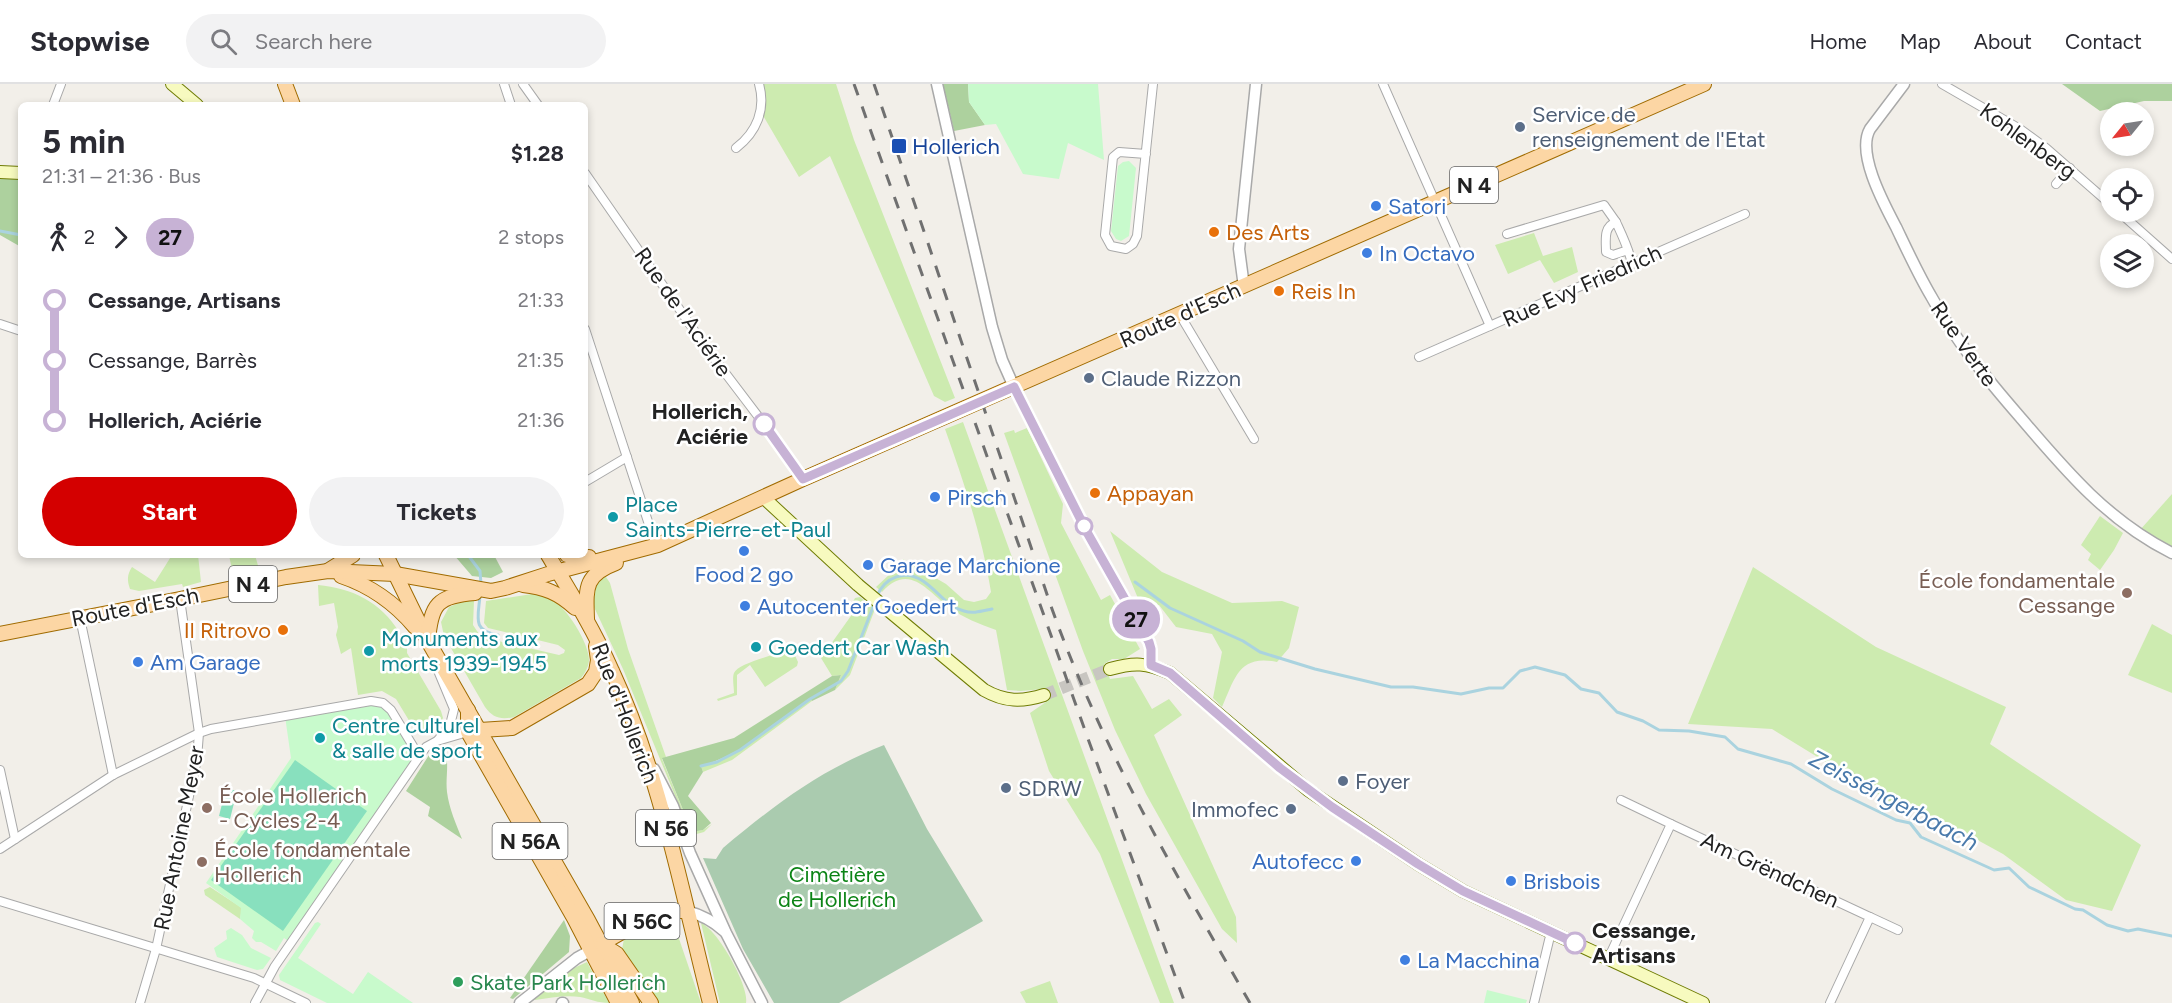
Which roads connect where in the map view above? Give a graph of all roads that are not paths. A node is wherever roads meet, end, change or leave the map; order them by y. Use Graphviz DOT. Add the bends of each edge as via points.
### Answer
graph roads {
  1 [pos="61,84"];
  2 [pos="172,84"];
  3 [pos="285,84"];
  4 [pos="504,84"];
  5 [pos="523,84"];
  6 [pos="759,84"];
  7 [pos="937,84"];
  8 [pos="1154,84"];
  9 [pos="1256,84"];
  10 [pos="1383,84"];
  11 [pos="1704,84"];
  12 [pos="1904,84"];
  13 [pos="1942,84"];
  14 [pos="55,102"];
  15 [pos="193,102"];
  16 [pos="292,102"];
  17 [pos="510,102"];
  18 [pos="536,102"];
  19 [pos="736,148"];
  20 [pos="1146,154"];
  21 [pos="2070,168"];
  22 [pos="0,172"];
  23 [pos="18,173"];
  24 [pos="588,177"];
  25 [pos="2056,184"];
  26 [pos="2100,195"];
  27 [pos="1435,202"];
  28 [pos="1745,214"];
  29 [pos="1616,222"];
  30 [pos="2130,222"];
  31 [pos="1507,234"];
  32 [pos="1628,250"];
  33 [pos="2172,259"];
  34 [pos="1632,264"];
  35 [pos="1244,287"];
  36 [pos="1180,315"];
  37 [pos="0,324"];
  38 [pos="1490,326"];
  39 [pos="18,330"];
  40 [pos="588,338"];
  41 [pos="1419,357"];
  42 [pos="1014,387"];
  43 [pos="1254,439"];
  44 [pos="627,458"];
  45 [pos="803,479"];
  46 [pos="588,480"];
  47 [pos="764,498"];
  48 [pos="656,546"];
  49 [pos="2172,553"];
  50 [pos="588,557"];
  51 [pos="348,558"];
  52 [pos="387,558"];
  53 [pos="550,558"];
  54 [pos="328,571"];
  55 [pos="558,571"];
  56 [pos="395,574"];
  57 [pos="519,584"];
  58 [pos="471,590"];
  59 [pos="180,599"];
  60 [pos="80,618"];
  61 [pos="587,620"];
  62 [pos="0,634"];
  63 [pos="428,642"];
  64 [pos="1151,665"];
  65 [pos="1110,669"];
  66 [pos="1044,695"];
  67 [pos="461,709"];
  68 [pos="501,729"];
  69 [pos="474,731"];
  70 [pos="199,733"];
  71 [pos="437,741"];
  72 [pos="642,746"];
  73 [pos="419,756"];
  74 [pos="0,770"];
  75 [pos="112,774"];
  76 [pos="1621,800"];
  77 [pos="1671,824"];
  78 [pos="666,827"];
  79 [pos="15,839"];
  80 [pos="0,849"];
  81 [pos="690,853"];
  82 [pos="0,901"];
  83 [pos="687,911"];
  84 [pos="1870,917"];
  85 [pos="1898,930"];
  86 [pos="1551,932"];
  87 [pos="726,933"];
  88 [pos="595,948"];
  89 [pos="156,950"];
  90 [pos="1608,959"];
  91 [pos="265,983"];
  92 [pos="755,990"];
  93 [pos="140,1003"];
  94 [pos="255,1003"];
  95 [pos="306,1003"];
  96 [pos="520,1003"];
  97 [pos="618,1003"];
  98 [pos="632,1003"];
  99 [pos="651,1003"];
  100 [pos="710,1003"];
  101 [pos="753,1003"];
  102 [pos="762,1003"];
  103 [pos="1534,1003"];
  104 [pos="1703,1003"];
  105 [pos="1830,1003"];
  1 -- 14 [label="street"];
  2 -- 15 [label="main road"];
  3 -- 16 [label="main road"];
  4 -- 17 [label="street"];
  5 -- 18 [label="street"];
  6 -- 19 [label="street" via="759,120"];
  7 -- 42 [label="street" via="992,327"];
  8 -- 20 [label="street"];
  9 -- 35 [label="street" via="1239,249"];
  10 -- 27 [label="street"];
  11 -- 27 [label="main road, Route d'Esch / N 4"];
  12 -- 49 [label="street, Rue Verte" via="1866,135 1866,149 1887,211 1931,297 1961,345 2056,460 2134,533"];
  13 -- 21 [label="street, Kohlenberg" via="2020,129"];
  20 -- 20 [label="street" via="1119,152 1113,157 1105,235 1112,246 1126,249 1137,236"];
  21 -- 25 [label="street"];
  21 -- 26 [label="street, Kohlenberg"];
  22 -- 23 [label="main road"];
  24 -- 45 [label="street, Rue de l'Aciérie"];
  27 -- 35 [label="main road, Route d'Esch / N 4"];
  27 -- 38 [label="street"];
  28 -- 34 [label="street, Rue Evy Friedrich"];
  29 -- 31 [label="street" via="1605,205"];
  29 -- 32 [label="street"];
  29 -- 32 [label="street" via="1606,229 1606,252 1613,255"];
  30 -- 33 [label="street"];
  32 -- 34 [label="street"];
  34 -- 38 [label="street, Rue Evy Friedrich"];
  35 -- 36 [label="main road, Route d'Esch / N 4"];
  36 -- 42 [label="main road, Route d'Esch / N 4"];
  36 -- 43 [label="street"];
  37 -- 39 [label="street"];
  38 -- 41 [label="street, Rue Evy Friedrich"];
  40 -- 44 [label="street"];
  42 -- 45 [label="main road, Route d'Esch / N 4"];
  42 -- 64 [label="street" via="1088,534 1149,642"];
  44 -- 46 [label="street"];
  44 -- 48 [label="street"];
  45 -- 47 [label="main road, Route d'Esch / N 4"];
  47 -- 48 [label="main road, Route d'Esch / N 4"];
  47 -- 66 [label="main road" via="875,599 984,690 1018,702"];
  48 -- 50 [label="main road, Route d'Esch / N 4"];
  48 -- 55 [label="main road, Route d'Esch / N 4"];
  48 -- 61 [label="main road, N 4" via="593,576 586,592"];
  51 -- 54 [label="main road"];
  52 -- 56 [label="main road, N 56A"];
  53 -- 55 [label="main road, N 56"];
  54 -- 56 [label="main road, Route d'Esch / N 4"];
  54 -- 59 [label="main road, Route d'Esch / N 4"];
  54 -- 63 [label="main road, N 4" via="382,595"];
  55 -- 57 [label="main road, Route d'Esch / N 4"];
  55 -- 61 [label="main road, N 56"];
  56 -- 58 [label="main road, Route d'Esch / N 4"];
  56 -- 63 [label="main road, N 56A"];
  57 -- 58 [label="main road, Route d'Esch / N 4" via="490,591"];
  57 -- 61 [label="main road, N 56" via="558,594"];
  58 -- 63 [label="main road, N 4" via="438,604 432,614"];
  59 -- 60 [label="main road, Route d'Esch / N 4"];
  59 -- 70 [label="street, Rue Antoine Meyer"];
  60 -- 62 [label="main road, Route d'Esch / N 4"];
  60 -- 75 [label="street"];
  61 -- 68 [label="main road" via="598,660 592,680 522,724"];
  61 -- 72 [label="main road, Rue d'Hollerich / N 56" via="614,673"];
  63 -- 67 [label="main road, N 56A"];
  63 -- 68 [label="main road, N 56A" via="456,675 483,719"];
  64 -- 65 [label="main road"];
  64 -- 86 [label="main road" via="1170,673 1280,768 1332,807 1463,891"];
  67 -- 69 [label="main road, N 56A"];
  67 -- 71 [label="street"];
  68 -- 69 [label="main road"];
  69 -- 71 [label="street"];
  69 -- 88 [label="main road, N 56A"];
  70 -- 73 [label="street" via="371,701 383,703 391,710"];
  70 -- 75 [label="street"];
  70 -- 89 [label="street, Rue Antoine Meyer" via="197,759"];
  71 -- 73 [label="street"];
  72 -- 78 [label="main road, Rue d'Hollerich / N 56"];
  72 -- 81 [label="street" via="673,806"];
  73 -- 91 [label="street"];
  74 -- 79 [label="street"];
  75 -- 79 [label="street"];
  76 -- 77 [label="street, Am Grëndchen"];
  77 -- 84 [label="street, Am Grëndchen"];
  77 -- 90 [label="street"];
  78 -- 81 [label="street"];
  78 -- 83 [label="main road, Rue d'Hollerich / N 56"];
  79 -- 80 [label="street"];
  81 -- 87 [label="street"];
  82 -- 89 [label="street"];
  83 -- 87 [label="street" via="701,915"];
  83 -- 88 [label="main road, N 56C" via="652,915"];
  83 -- 100 [label="main road, N 56"];
  84 -- 85 [label="street, Am Grëndchen"];
  84 -- 105 [label="street"];
  86 -- 90 [label="main road"];
  86 -- 103 [label="street"];
  87 -- 92 [label="street"];
  88 -- 96 [label="street"];
  88 -- 97 [label="main road, N 56A"];
  88 -- 98 [label="main road, N 56A"];
  88 -- 99 [label="main road" via="617,954"];
  89 -- 91 [label="street"];
  89 -- 93 [label="street, Rue Antoine Meyer"];
  90 -- 104 [label="main road"];
  91 -- 94 [label="street"];
  91 -- 95 [label="street"];
  92 -- 101 [label="street"];
  92 -- 102 [label="street"];
}
